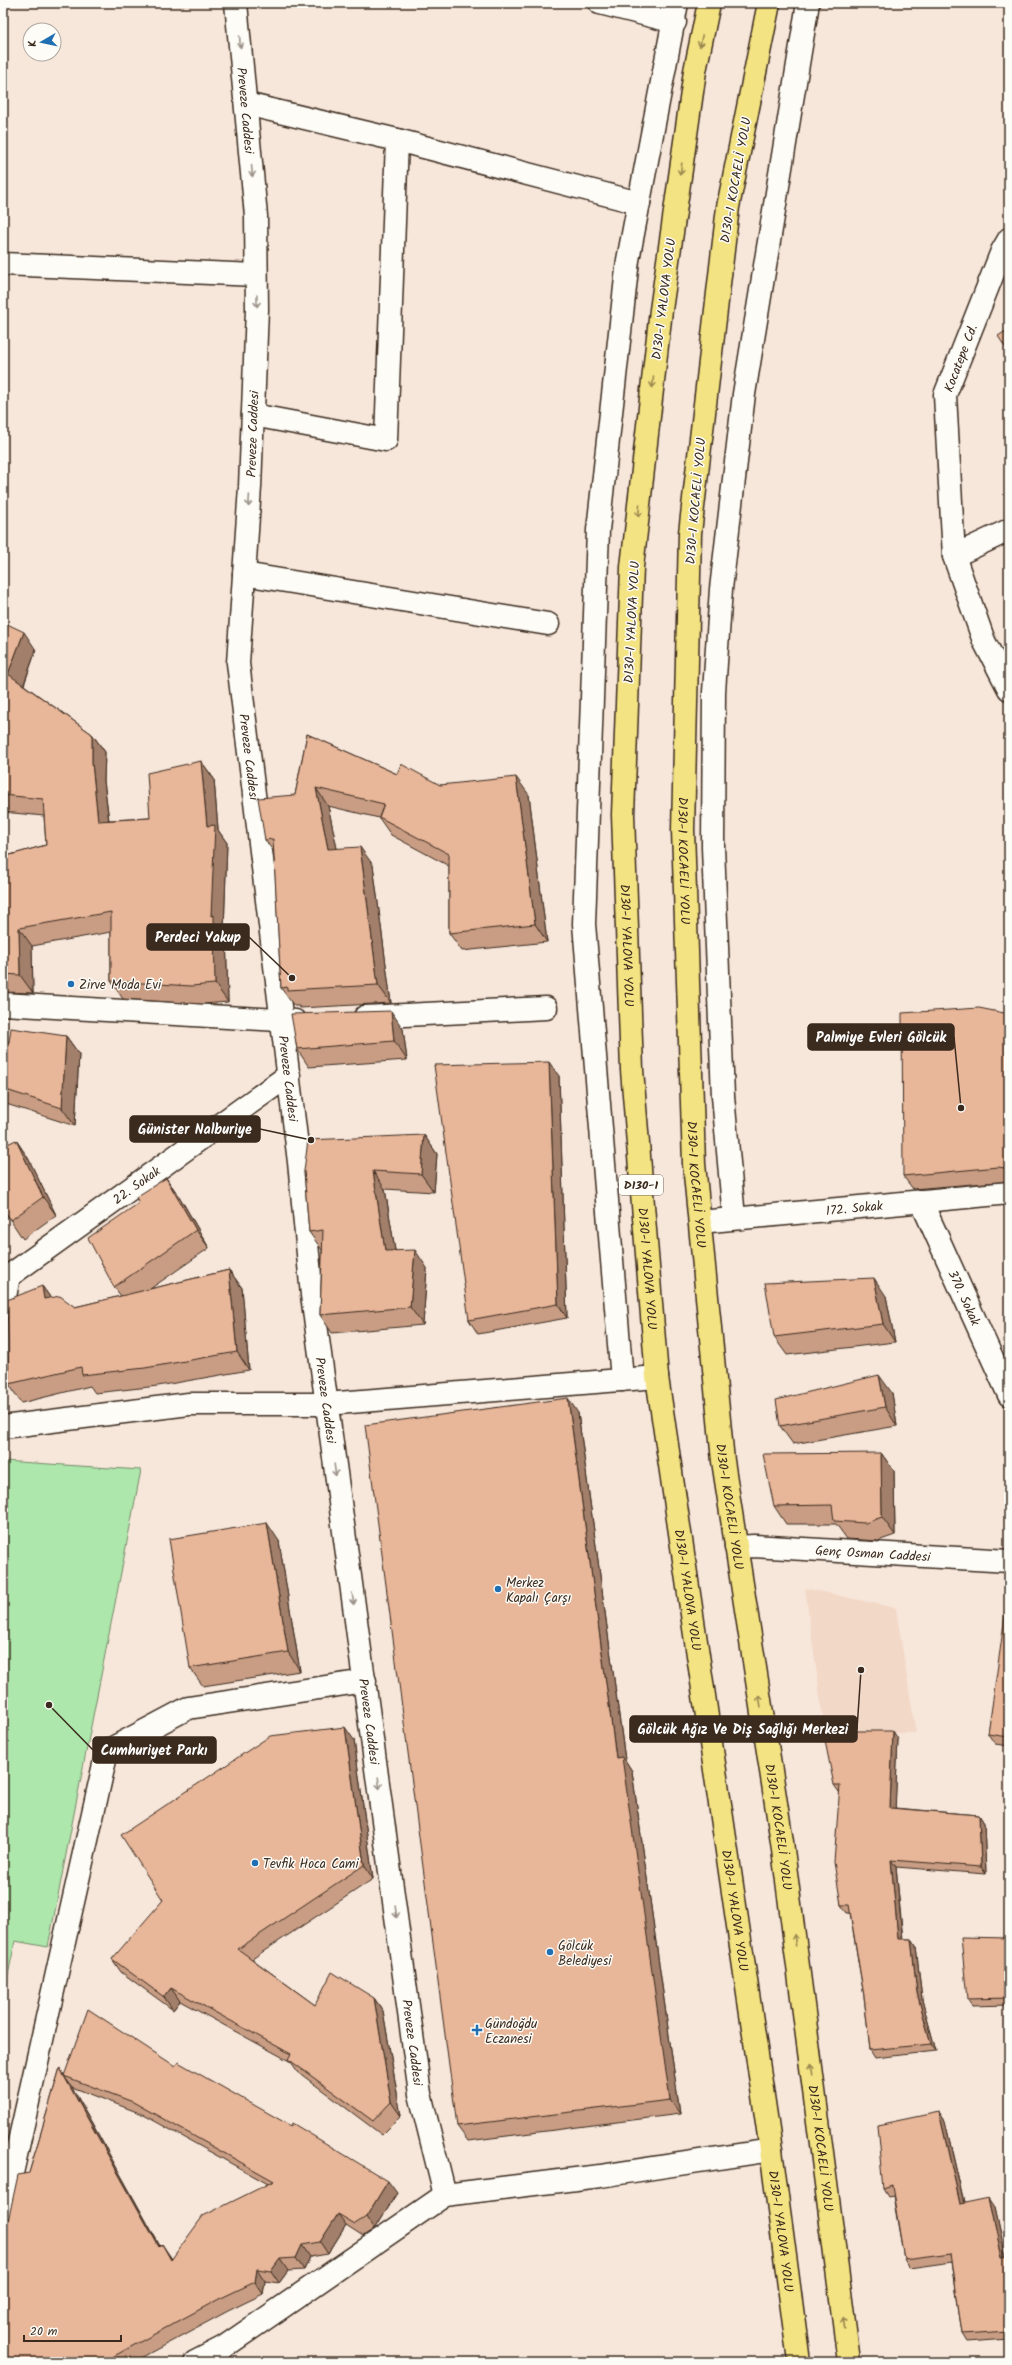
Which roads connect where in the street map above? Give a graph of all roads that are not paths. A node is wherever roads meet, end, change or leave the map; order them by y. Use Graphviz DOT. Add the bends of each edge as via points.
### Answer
graph roads {
  1 [pos="236,3"];
  2 [pos="600,3"];
  3 [pos="709,3"];
  4 [pos="769,3"];
  5 [pos="808,3"];
  6 [pos="676,12"];
  7 [pos="246,104"];
  8 [pos="397,140"];
  9 [pos="639,203"];
  10 [pos="1009,239"];
  11 [pos="3,264"];
  12 [pos="256,276"];
  13 [pos="253,415"];
  14 [pos="1009,530"];
  15 [pos="954,556"];
  16 [pos="244,574"];
  17 [pos="548,624"];
  18 [pos="1009,689"];
  19 [pos="3,1004"];
  20 [pos="546,1008"];
  21 [pos="344,1018"];
  22 [pos="313,1020"];
  23 [pos="282,1022"];
  24 [pos="289,1075"];
  25 [pos="1009,1193"];
  26 [pos="921,1201"];
  27 [pos="734,1218"];
  28 [pos="700,1222"];
  29 [pos="3,1307"];
  30 [pos="657,1377"];
  31 [pos="622,1380"];
  32 [pos="1009,1395"];
  33 [pos="326,1404"];
  34 [pos="3,1427"];
  35 [pos="736,1547"];
  36 [pos="1009,1561"];
  37 [pos="365,1681"];
  38 [pos="771,2150"];
  39 [pos="445,2196"];
  40 [pos="3,2213"];
  41 [pos="195,2362"];
  42 [pos="799,2362"];
  43 [pos="849,2362"];
  1 -- 7 [label="street, Preveze Caddesi, one-way"];
  2 -- 6 [label="street"];
  3 -- 30 [label="highway, D130-1 YALOVA YOLU / D130-1, one-way" via="695,71 661,310 632,567 623,815 632,1070"];
  4 -- 28 [label="highway, D130-1 KOCAELİ YOLU" via="728,207 690,533 683,830 694,1164"];
  5 -- 27 [label="street" via="744,394 721,589 714,692 713,847 723,1096"];
  6 -- 9 [label="street"];
  7 -- 8 [label="street"];
  7 -- 12 [label="street, Preveze Caddesi, one-way" via="256,216"];
  8 -- 9 [label="street"];
  8 -- 13 [label="street" via="386,440"];
  9 -- 31 [label="street" via="628,260 598,530 584,924"];
  10 -- 15 [label="street, Kocatepe Cd." via="945,395"];
  11 -- 12 [label="street"];
  12 -- 13 [label="street, Preveze Caddesi, one-way"];
  13 -- 16 [label="street, Preveze Caddesi, one-way"];
  14 -- 15 [label="street"];
  15 -- 18 [label="street, Kocatepe Cd." via="984,641"];
  16 -- 17 [label="street"];
  16 -- 23 [label="street, Preveze Caddesi" via="238,663"];
  19 -- 23 [label="street"];
  20 -- 21 [label="street"];
  22 -- 23 [label="street"];
  23 -- 24 [label="street, Preveze Caddesi"];
  24 -- 29 [label="street, 22. Sokak" via="9,1276"];
  24 -- 33 [label="street, Preveze Caddesi"];
  25 -- 26 [label="street, 172. Sokak"];
  26 -- 27 [label="street, 172. Sokak"];
  26 -- 32 [label="street, 370. Sokak"];
  27 -- 28 [label="street, 172. Sokak"];
  28 -- 35 [label="highway, D130-1 KOCAELİ YOLU" via="723,1461"];
  30 -- 31 [label="street"];
  30 -- 38 [label="highway, D130-1 YALOVA YOLU / D130-1"];
  31 -- 33 [label="street"];
  33 -- 34 [label="street" via="189,1404"];
  33 -- 37 [label="street, Preveze Caddesi, one-way"];
  35 -- 36 [label="street, Genç Osman Caddesi"];
  43 -- 35 [label="highway, D130-1 KOCAELİ YOLU, one-way" via="782,1842"];
  37 -- 39 [label="street, Preveze Caddesi, one-way" via="420,2094"];
  37 -- 40 [label="street" via="188,1708 107,1751"];
  38 -- 39 [label="street"];
  38 -- 42 [label="highway, D130-1 YALOVA YOLU / D130-1"];
  39 -- 41 [label="street" via="224,2347"];
}
